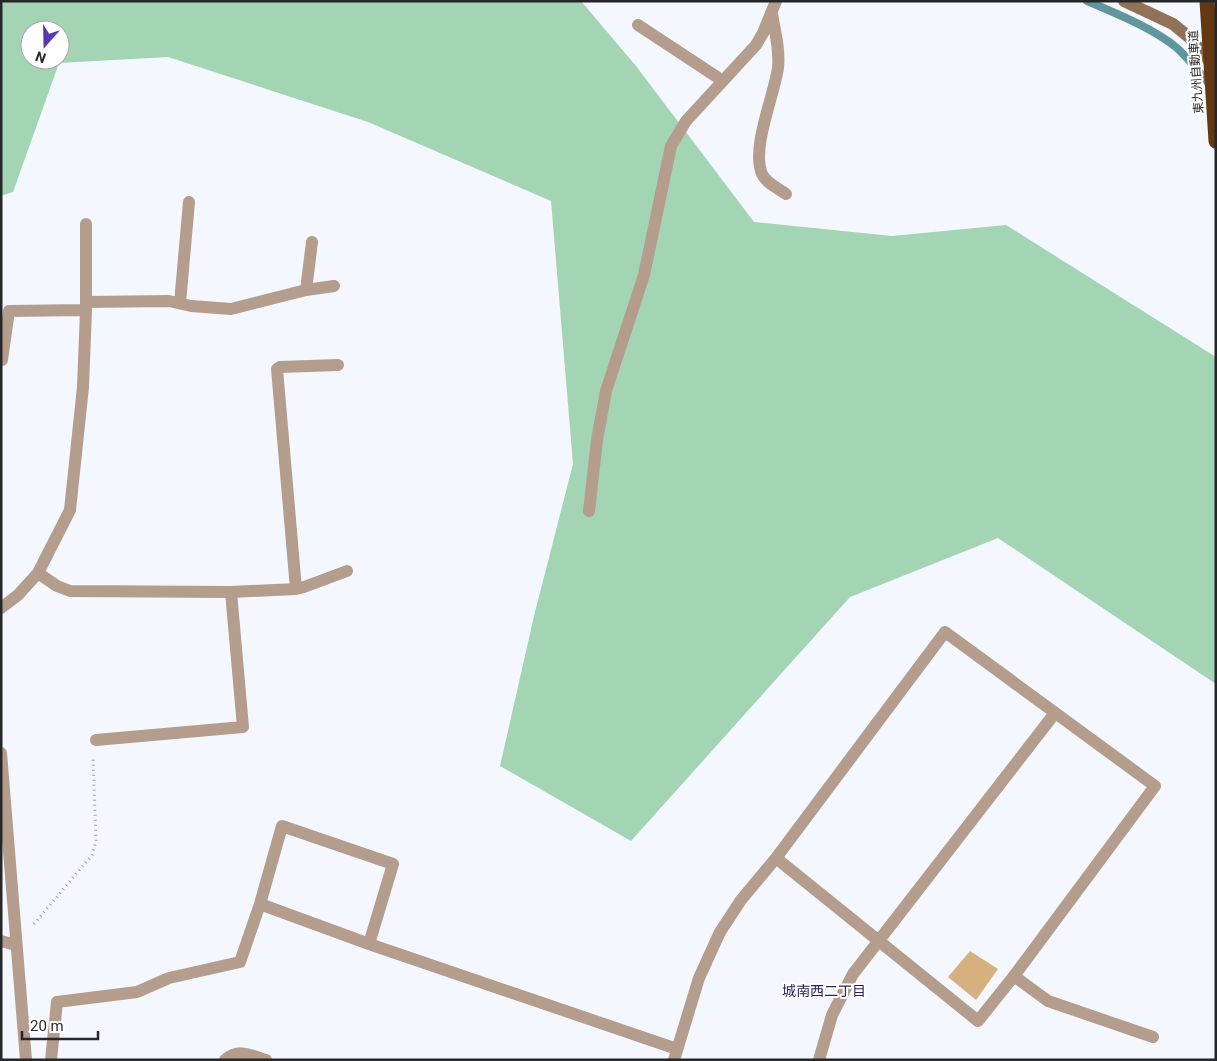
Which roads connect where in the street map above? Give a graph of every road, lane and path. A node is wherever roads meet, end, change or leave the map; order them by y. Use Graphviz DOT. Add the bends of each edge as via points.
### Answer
graph roads {
  1 [pos="776,1"];
  2 [pos="1124,1"];
  3 [pos="1206,1"];
  4 [pos="772,14"];
  5 [pos="638,25"];
  6 [pos="1216,68"];
  7 [pos="723,80"];
  8 [pos="1216,142"];
  9 [pos="786,194"];
  10 [pos="189,202"];
  11 [pos="86,224"];
  12 [pos="312,242"];
  13 [pos="334,286"];
  14 [pos="306,290"];
  15 [pos="180,303"];
  16 [pos="86,306"];
  17 [pos="2,360"];
  18 [pos="338,364"];
  19 [pos="589,511"];
  20 [pos="347,571"];
  21 [pos="38,573"];
  22 [pos="296,589"];
  23 [pos="232,592"];
  24 [pos="1,608"];
  25 [pos="1055,713"];
  26 [pos="96,740"];
  27 [pos="1,753"];
  28 [pos="2,787"];
  29 [pos="776,858"];
  30 [pos="260,904"];
  31 [pos="1,941"];
  32 [pos="879,941"];
  33 [pos="369,944"];
  34 [pos="16,945"];
  35 [pos="1014,976"];
  36 [pos="1153,1037"];
  37 [pos="675,1054"];
  38 [pos="26,1060"];
  39 [pos="51,1060"];
  40 [pos="225,1060"];
  41 [pos="266,1060"];
  42 [pos="819,1060"];
  1 -- 4 [label="street"];
  2 -- 6 [label="main road" via="1173,24"];
  3 -- 8 [label="highway, 東九州自動車道, bridge"];
  4 -- 7 [label="street" via="745,60"];
  4 -- 9 [label="street" via="778,66 762,133 760,162 762,175"];
  5 -- 7 [label="street"];
  7 -- 19 [label="street" via="686,121 671,146 644,275 606,390"];
  10 -- 15 [label="street"];
  11 -- 16 [label="street"];
  12 -- 14 [label="street"];
  13 -- 14 [label="street"];
  14 -- 15 [label="street" via="231,309"];
  15 -- 16 [label="street"];
  16 -- 17 [label="street" via="9,311"];
  16 -- 21 [label="street" via="83,387 73,496 70,510"];
  18 -- 22 [label="street" via="280,366 277,369"];
  20 -- 22 [label="street"];
  21 -- 23 [label="street" via="70,591"];
  21 -- 24 [label="street"];
  22 -- 23 [label="street"];
  23 -- 26 [label="street" via="243,727"];
  25 -- 29 [label="street" via="945,632"];
  25 -- 32 [label="street"];
  25 -- 35 [label="street" via="1154,786"];
  26 -- 34 [label="path" via="92,746 96,842 92,855"];
  27 -- 28 [label="street"];
  28 -- 34 [label="street"];
  29 -- 32 [label="street"];
  29 -- 37 [label="street" via="741,900 720,932 699,978"];
  30 -- 33 [label="street"];
  30 -- 33 [label="street" via="282,826 393,864"];
  30 -- 39 [label="street" via="240,962 169,978 137,992 57,1002"];
  31 -- 34 [label="street"];
  32 -- 35 [label="street" via="978,1021"];
  32 -- 42 [label="street" via="853,974 832,1014"];
  33 -- 37 [label="street"];
  34 -- 38 [label="street"];
  35 -- 36 [label="street" via="1048,1001"];
  40 -- 41 [label="street" via="232,1054 243,1052"];
}
